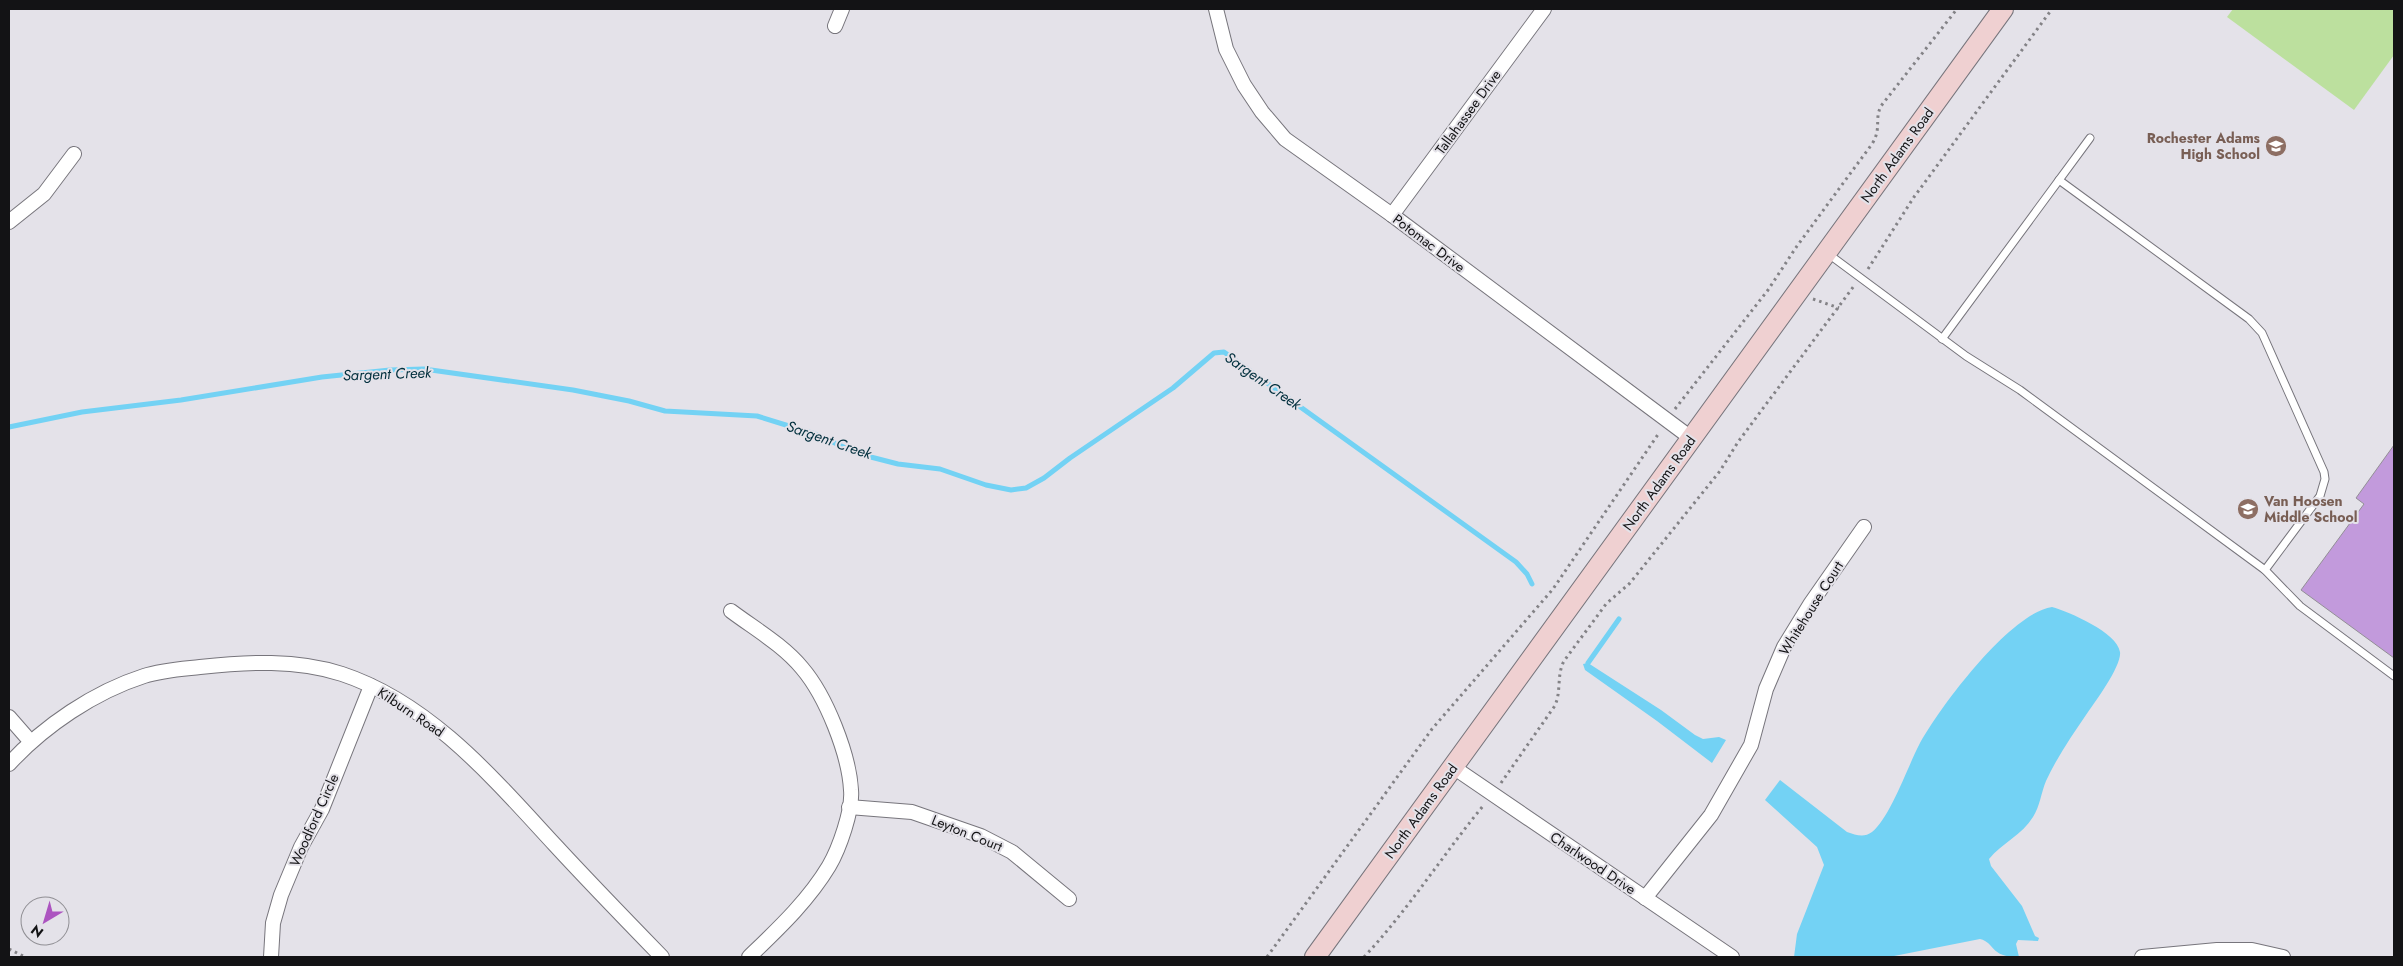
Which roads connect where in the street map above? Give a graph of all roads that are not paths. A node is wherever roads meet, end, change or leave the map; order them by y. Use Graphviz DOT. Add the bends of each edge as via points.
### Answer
graph roads {
  1 [pos="842,9"];
  2 [pos="1216,9"];
  3 [pos="1544,9"];
  4 [pos="2003,9"];
  5 [pos="835,26"];
  6 [pos="2090,138"];
  7 [pos="74,154"];
  8 [pos="2059,180"];
  9 [pos="1392,215"];
  10 [pos="9,222"];
  11 [pos="1826,252"];
  12 [pos="1942,339"];
  13 [pos="1691,438"];
  14 [pos="1864,527"];
  15 [pos="2265,570"];
  16 [pos="731,611"];
  17 [pos="2394,676"];
  18 [pos="371,686"];
  19 [pos="9,717"];
  20 [pos="30,741"];
  21 [pos="9,764"];
  22 [pos="1453,767"];
  23 [pos="849,807"];
  24 [pos="1645,898"];
  25 [pos="1069,899"];
  26 [pos="271,957"];
  27 [pos="662,957"];
  28 [pos="749,957"];
  29 [pos="1315,957"];
  30 [pos="1732,957"];
  31 [pos="2142,957"];
  32 [pos="2283,957"];
  1 -- 5 [label="street"];
  2 -- 9 [label="street, Potomac Drive" via="1226,50 1244,85 1285,139"];
  3 -- 9 [label="street, Tallahassee Drive"];
  4 -- 11 [label="main road, North Adams Road"];
  6 -- 8 [label="lane"];
  7 -- 10 [label="street" via="44,194"];
  8 -- 12 [label="lane"];
  8 -- 15 [label="lane" via="2249,319 2262,333 2325,479 2320,496"];
  9 -- 13 [label="street, Potomac Drive"];
  11 -- 12 [label="lane"];
  11 -- 13 [label="main road, North Adams Road"];
  12 -- 15 [label="lane" via="2020,390"];
  13 -- 22 [label="main road, North Adams Road"];
  14 -- 24 [label="street, Whitehouse Court" via="1784,647 1766,689 1752,745 1711,815"];
  15 -- 17 [label="lane" via="2300,606"];
  16 -- 23 [label="street" via="802,668 830,713 852,791"];
  18 -- 20 [label="street, Kilburn Road" via="341,674 301,665 237,663 173,670 125,683 90,701"];
  18 -- 26 [label="street, Woodford Circle" via="322,809 301,847 281,895 273,923"];
  18 -- 27 [label="street, Kilburn Road" via="411,709 484,769"];
  19 -- 20 [label="street"];
  20 -- 21 [label="street, Kilburn Road"];
  22 -- 24 [label="street, Charlwood Drive"];
  22 -- 29 [label="main road, North Adams Road"];
  23 -- 25 [label="street, Leyton Court" via="912,812 981,836 1012,852"];
  23 -- 28 [label="street" via="844,834 830,865 813,891"];
  24 -- 30 [label="street, Charlwood Drive"];
  31 -- 32 [label="street" via="2217,950 2252,950"];
}
